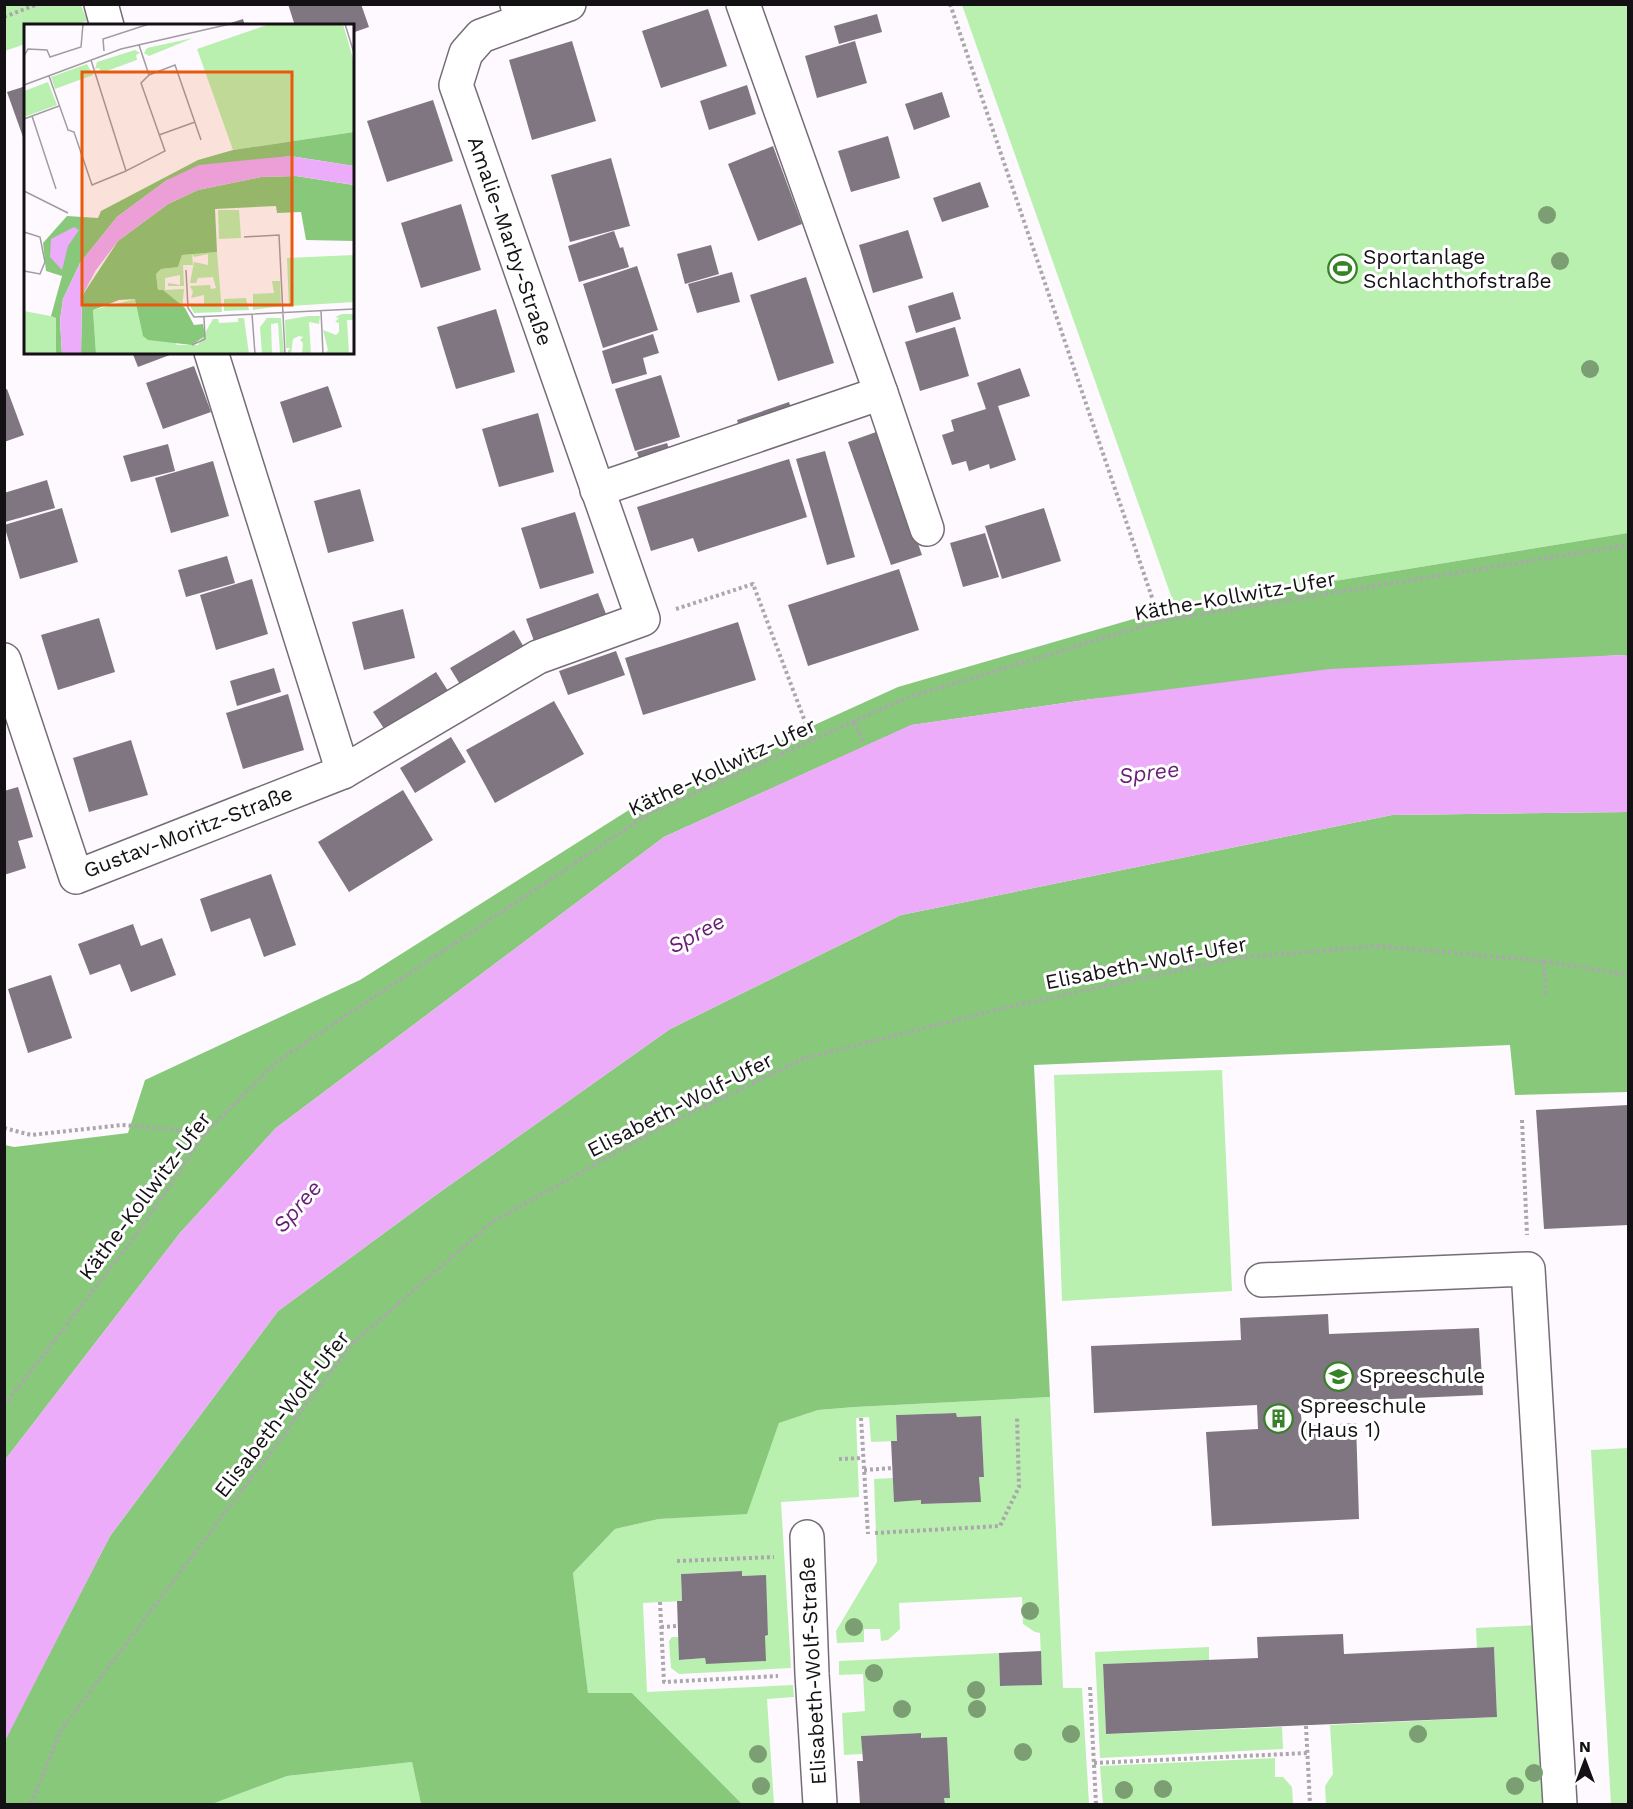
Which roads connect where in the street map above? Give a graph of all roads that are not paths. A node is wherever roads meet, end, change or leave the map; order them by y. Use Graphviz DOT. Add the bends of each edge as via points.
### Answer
graph roads {
  1 [pos="101,4"];
  2 [pos="569,4"];
  3 [pos="742,4"];
  4 [pos="520,13"];
  5 [pos="107,24"];
  6 [pos="212,354"];
  7 [pos="881,393"];
  8 [pos="597,490"];
  9 [pos="927,529"];
  10 [pos="643,619"];
  11 [pos="4,660"];
  12 [pos="343,772"];
  13 [pos="1262,1280"];
  14 [pos="799,1549"];
  15 [pos="820,1804"];
  16 [pos="1560,1804"];
  1 -- 5 [label="street"];
  2 -- 4 [label="street, Amalie-Marby-Straße"];
  3 -- 7 [label="street"];
  4 -- 8 [label="street, Amalie-Marby-Straße" via="481,36 466,53 456,85"];
  6 -- 12 [label="street"];
  7 -- 8 [label="street"];
  7 -- 9 [label="street"];
  8 -- 10 [label="street, Amalie-Marby-Straße"];
  10 -- 12 [label="street, Gustav-Moritz-Straße" via="538,657"];
  11 -- 12 [label="street, Gustav-Moritz-Straße" via="76,877"];
  13 -- 16 [label="street" via="1528,1269"];
  14 -- 15 [label="street, Elisabeth-Wolf-Straße"];
}
